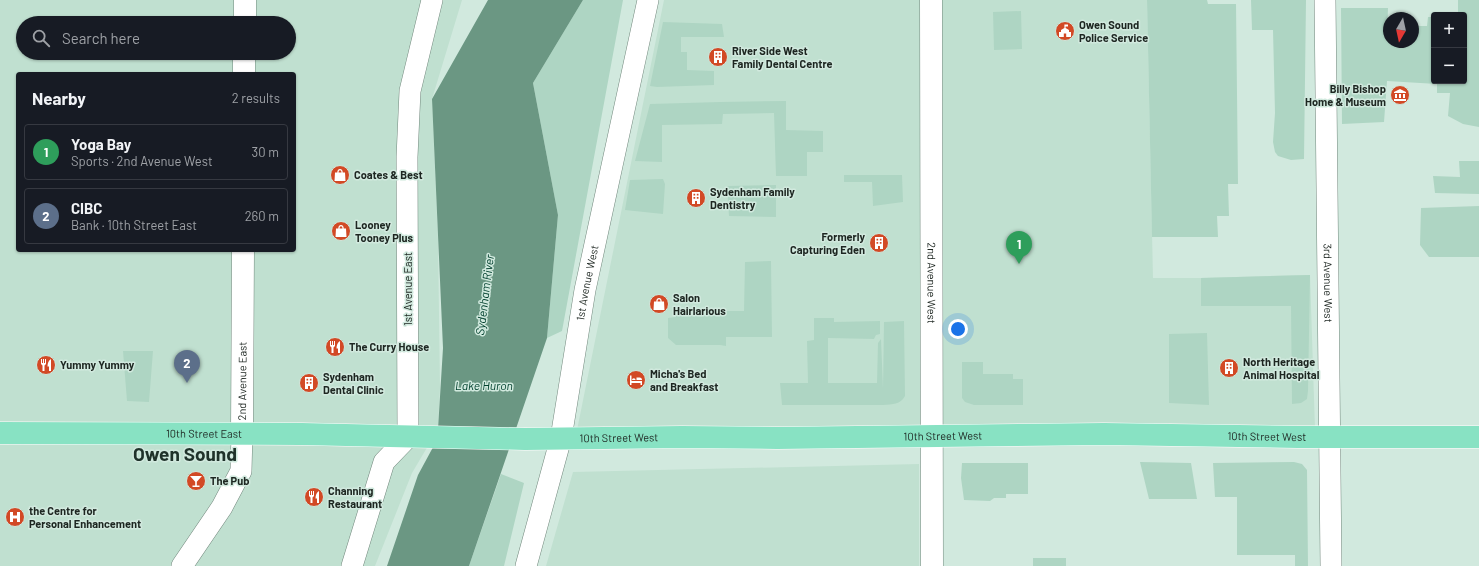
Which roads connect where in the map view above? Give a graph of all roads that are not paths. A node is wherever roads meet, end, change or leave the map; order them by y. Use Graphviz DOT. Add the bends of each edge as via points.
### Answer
graph roads {
  1 [pos="245,0"];
  2 [pos="432,0"];
  3 [pos="648,0"];
  4 [pos="931,0"];
  5 [pos="1325,0"];
  6 [pos="245,16"];
  7 [pos="244,60"];
  8 [pos="244,72"];
  9 [pos="243,252"];
  10 [pos="0,433"];
  11 [pos="242,434"];
  12 [pos="932,436"];
  13 [pos="408,437"];
  14 [pos="1479,437"];
  15 [pos="561,438"];
  16 [pos="1328,438"];
  17 [pos="182,566"];
  18 [pos="352,566"];
  19 [pos="526,566"];
  20 [pos="932,566"];
  21 [pos="1330,566"];
  1 -- 6 [label="street"];
  2 -- 13 [label="street, 1st Avenue East" via="410,91 407,157"];
  3 -- 15 [label="street, 1st Avenue West" via="585,290"];
  4 -- 12 [label="street, 2nd Avenue West"];
  5 -- 16 [label="street, 3rd Avenue West"];
  7 -- 8 [label="street"];
  9 -- 11 [label="street, 2nd Avenue East"];
  10 -- 11 [label="main road, 10th Street East"];
  11 -- 13 [label="main road, 10th Street East"];
  11 -- 17 [label="street, 2nd Avenue East" via="241,471 222,507"];
  12 -- 15 [label="main road, 10th Street West"];
  12 -- 16 [label="main road, 10th Street West" via="1104,434"];
  12 -- 20 [label="street, 2nd Avenue West"];
  13 -- 15 [label="main road, 10th Street West"];
  13 -- 18 [label="street" via="384,462"];
  14 -- 16 [label="main road, 10th Street West"];
  15 -- 19 [label="street, 1st Avenue West"];
  16 -- 21 [label="street, 3rd Avenue West"];
}
